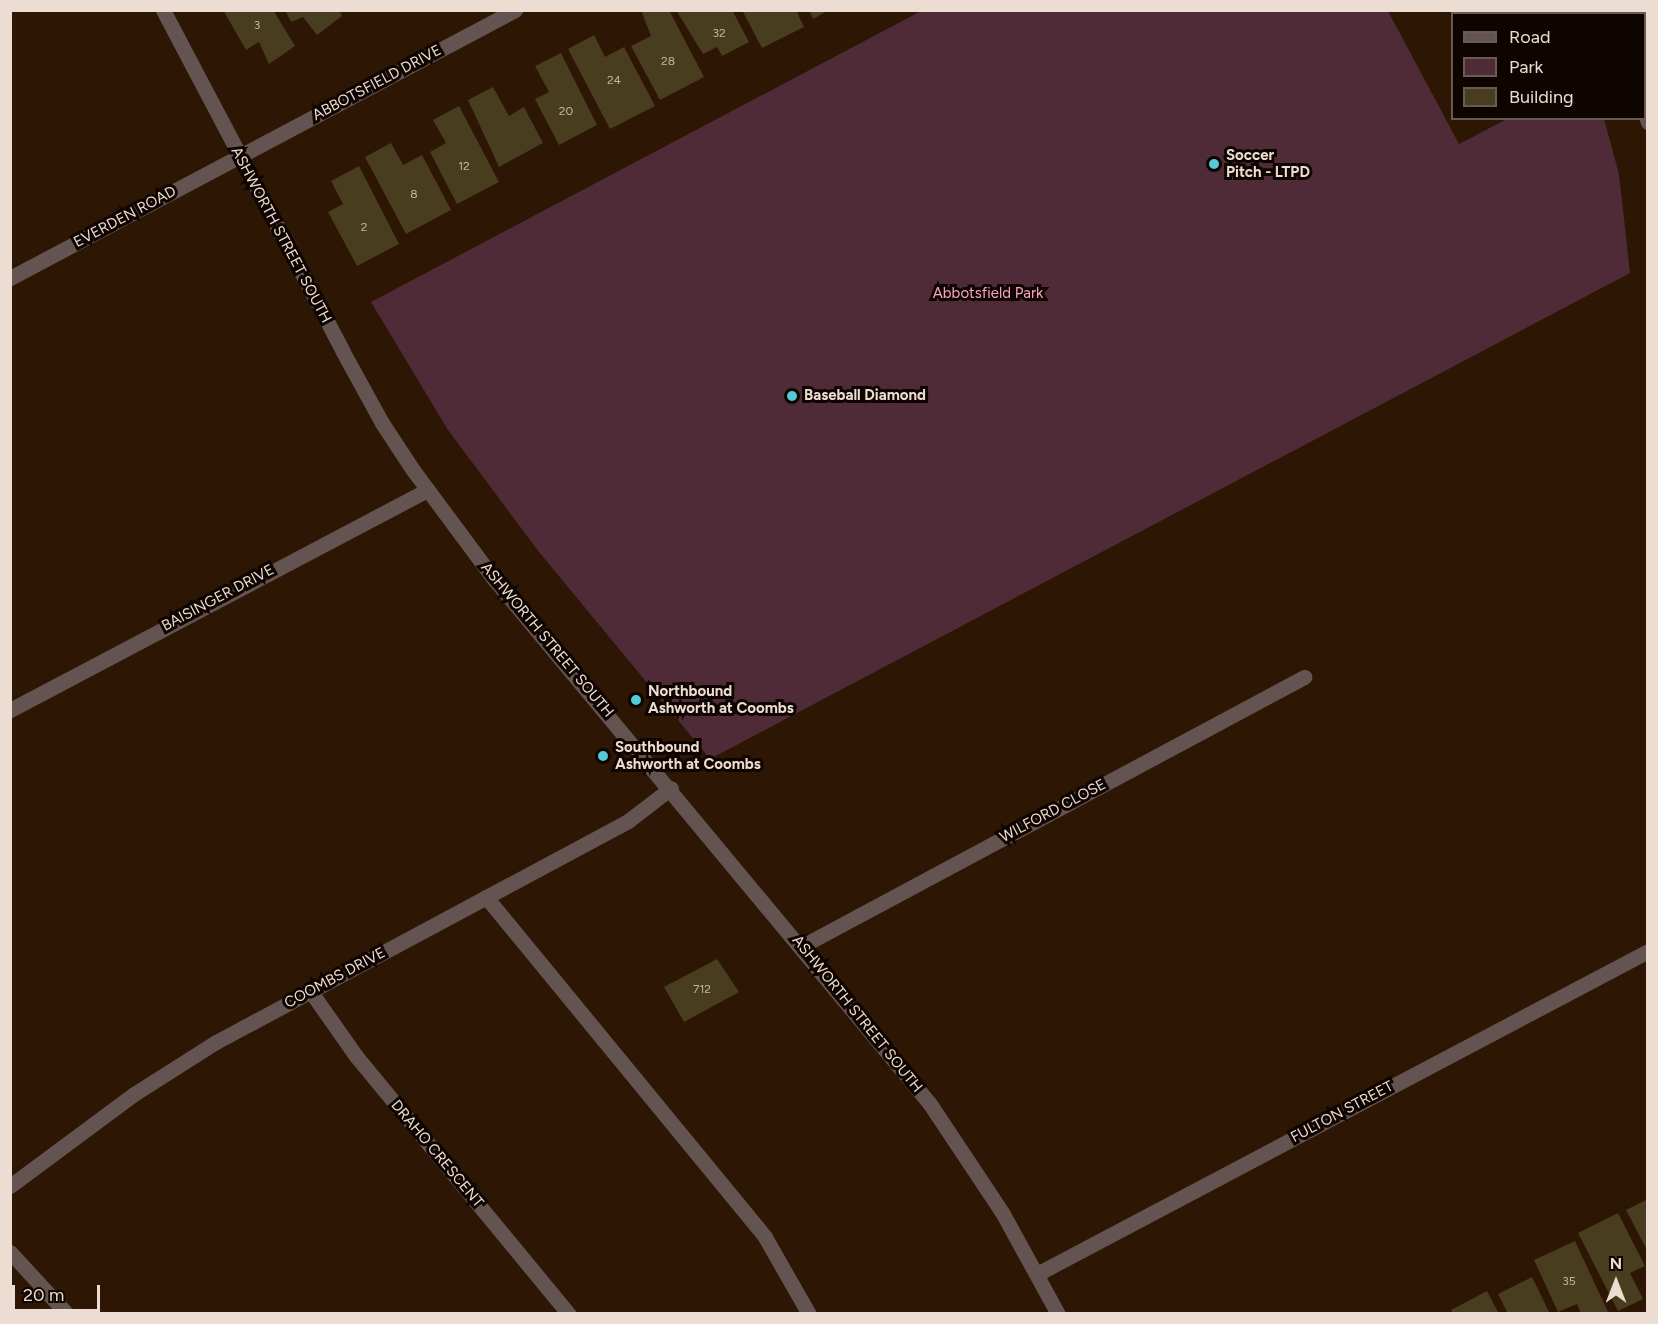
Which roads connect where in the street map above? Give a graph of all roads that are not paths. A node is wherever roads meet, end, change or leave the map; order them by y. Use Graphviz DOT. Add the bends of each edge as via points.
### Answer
graph roads {
  1 [pos="163,10"];
  2 [pos="515,10"];
  3 [pos="239,156"];
  4 [pos="10,278"];
  5 [pos="428,490"];
  6 [pos="1304,677"];
  7 [pos="10,710"];
  8 [pos="671,788"];
  9 [pos="486,897"];
  10 [pos="802,946"];
  11 [pos="1647,951"];
  12 [pos="310,992"];
  13 [pos="10,1185"];
  14 [pos="10,1252"];
  15 [pos="1036,1274"];
  16 [pos="67,1314"];
  17 [pos="569,1314"];
  18 [pos="809,1314"];
  19 [pos="1058,1314"];
  1 -- 3 [label="street, ASHWORTH STREET SOUTH"];
  2 -- 3 [label="street, ABBOTSFIELD DRIVE"];
  3 -- 4 [label="street, EVERDEN ROAD"];
  3 -- 5 [label="street, ASHWORTH STREET SOUTH" via="382,423"];
  5 -- 7 [label="street, BAISINGER DRIVE"];
  5 -- 8 [label="street, ASHWORTH STREET SOUTH" via="494,579"];
  6 -- 10 [label="street, WILFORD CLOSE"];
  8 -- 9 [label="street, COOMBS DRIVE" via="628,821"];
  8 -- 10 [label="street, ASHWORTH STREET SOUTH"];
  9 -- 12 [label="street, COOMBS DRIVE"];
  9 -- 18 [label="street" via="765,1237"];
  10 -- 15 [label="street, ASHWORTH STREET SOUTH" via="930,1104 1003,1215"];
  11 -- 15 [label="street, FULTON STREET"];
  12 -- 13 [label="street, COOMBS DRIVE" via="168,1072"];
  12 -- 17 [label="street, DRAHO CRESCENT" via="356,1056"];
  14 -- 16 [label="street"];
  15 -- 19 [label="street, ASHWORTH STREET SOUTH"];
}
